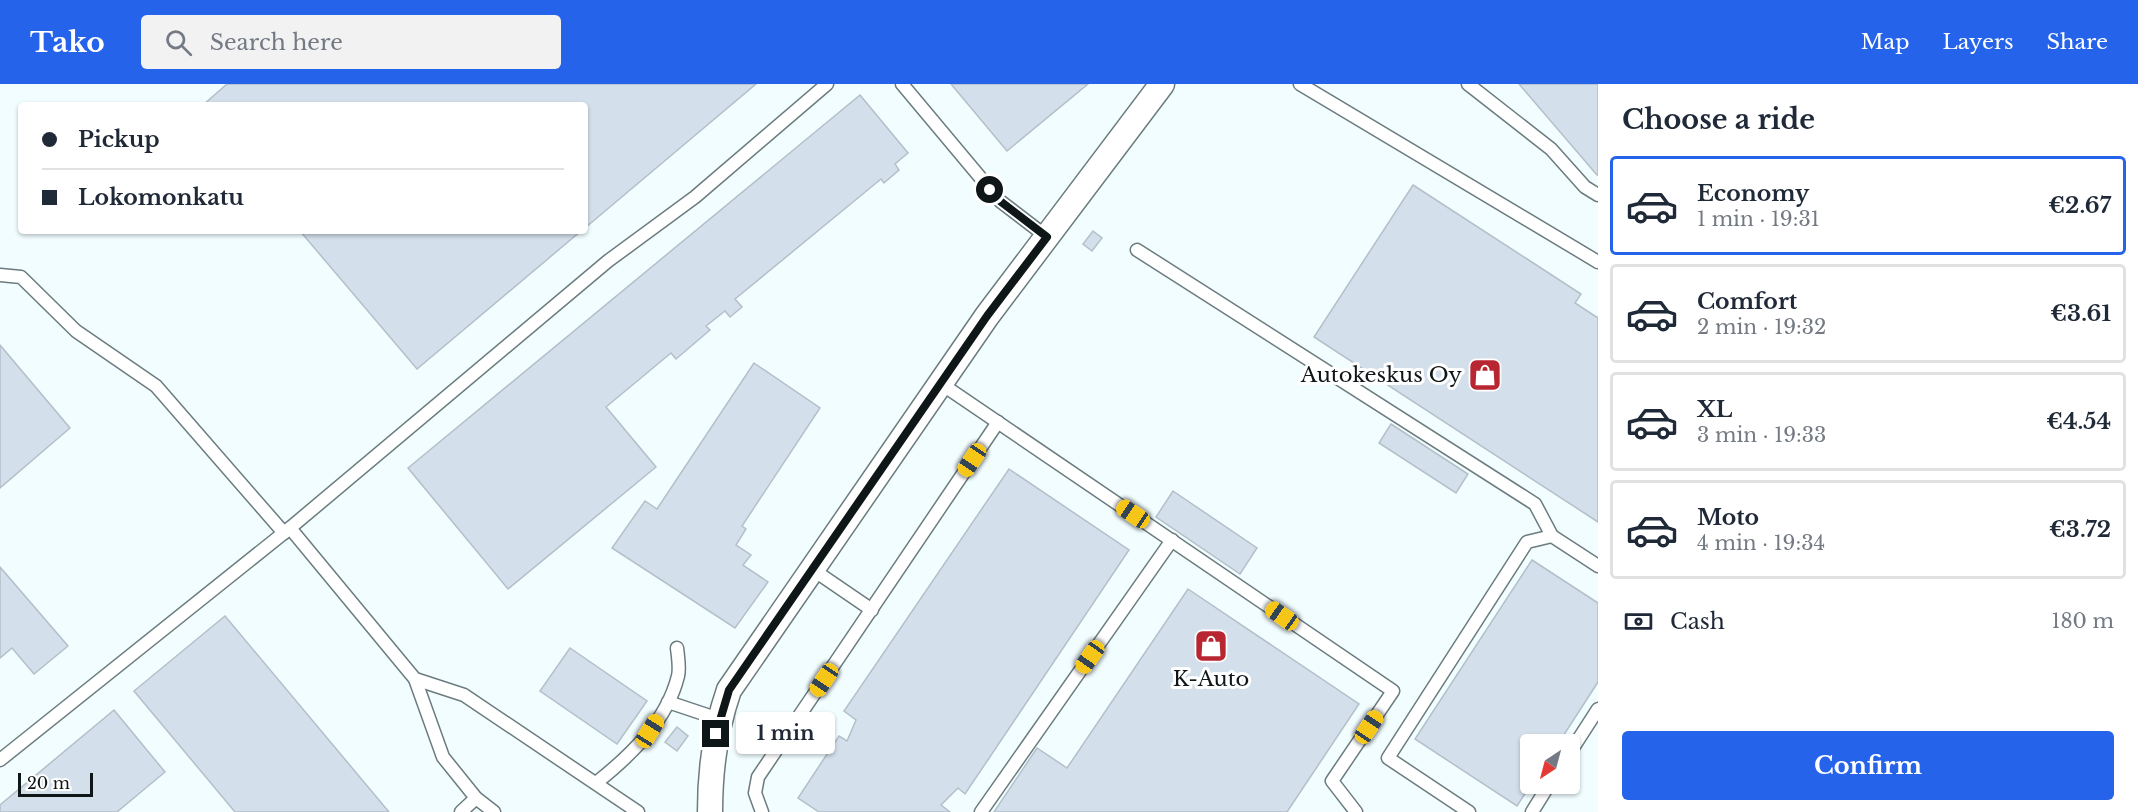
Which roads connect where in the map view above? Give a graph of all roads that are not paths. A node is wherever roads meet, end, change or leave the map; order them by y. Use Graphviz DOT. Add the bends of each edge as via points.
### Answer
graph roads {
  1 [pos="827,84"];
  2 [pos="902,84"];
  3 [pos="1162,84"];
  4 [pos="1300,84"];
  5 [pos="1468,84"];
  6 [pos="1598,195"];
  7 [pos="1047,237"];
  8 [pos="1137,250"];
  9 [pos="1598,262"];
  10 [pos="0,275"];
  11 [pos="940,383"];
  12 [pos="998,422"];
  13 [pos="287,531"];
  14 [pos="1552,536"];
  15 [pos="1172,540"];
  16 [pos="1598,566"];
  17 [pos="812,569"];
  18 [pos="872,610"];
  19 [pos="677,648"];
  20 [pos="415,679"];
  21 [pos="669,702"];
  22 [pos="1598,709"];
  23 [pos="719,719"];
  24 [pos="1580,737"];
  25 [pos="0,760"];
  26 [pos="596,783"];
  27 [pos="1543,794"];
  28 [pos="476,798"];
  29 [pos="460,812"];
  30 [pos="494,812"];
  31 [pos="639,812"];
  32 [pos="710,812"];
  33 [pos="762,812"];
  34 [pos="981,812"];
  35 [pos="1356,812"];
  36 [pos="1469,812"];
  37 [pos="1532,812"];
  1 -- 13 [label="lane" via="695,197 608,261"];
  2 -- 7 [label="lane" via="1000,201"];
  3 -- 7 [label="street"];
  4 -- 9 [label="lane"];
  5 -- 6 [label="lane" via="1551,149"];
  7 -- 11 [label="street"];
  8 -- 14 [label="lane" via="1535,504"];
  10 -- 13 [label="lane" via="21,277 76,331 156,386"];
  11 -- 12 [label="lane"];
  11 -- 17 [label="street"];
  12 -- 15 [label="lane"];
  12 -- 18 [label="lane"];
  13 -- 20 [label="lane"];
  13 -- 25 [label="lane"];
  14 -- 16 [label="lane"];
  14 -- 36 [label="lane" via="1527,542 1388,758"];
  15 -- 34 [label="lane"];
  15 -- 35 [label="lane" via="1393,691 1332,781"];
  17 -- 18 [label="lane"];
  17 -- 23 [label="street" via="729,690"];
  18 -- 33 [label="lane" via="758,777 755,793"];
  19 -- 21 [label="lane" via="679,674"];
  20 -- 26 [label="lane" via="464,695"];
  20 -- 28 [label="lane" via="442,757"];
  21 -- 23 [label="lane"];
  21 -- 26 [label="lane" via="630,754"];
  22 -- 24 [label="lane"];
  23 -- 32 [label="street" via="710,780"];
  26 -- 31 [label="lane"];
  27 -- 37 [label="lane"];
  28 -- 29 [label="lane"];
  28 -- 30 [label="lane"];
}
